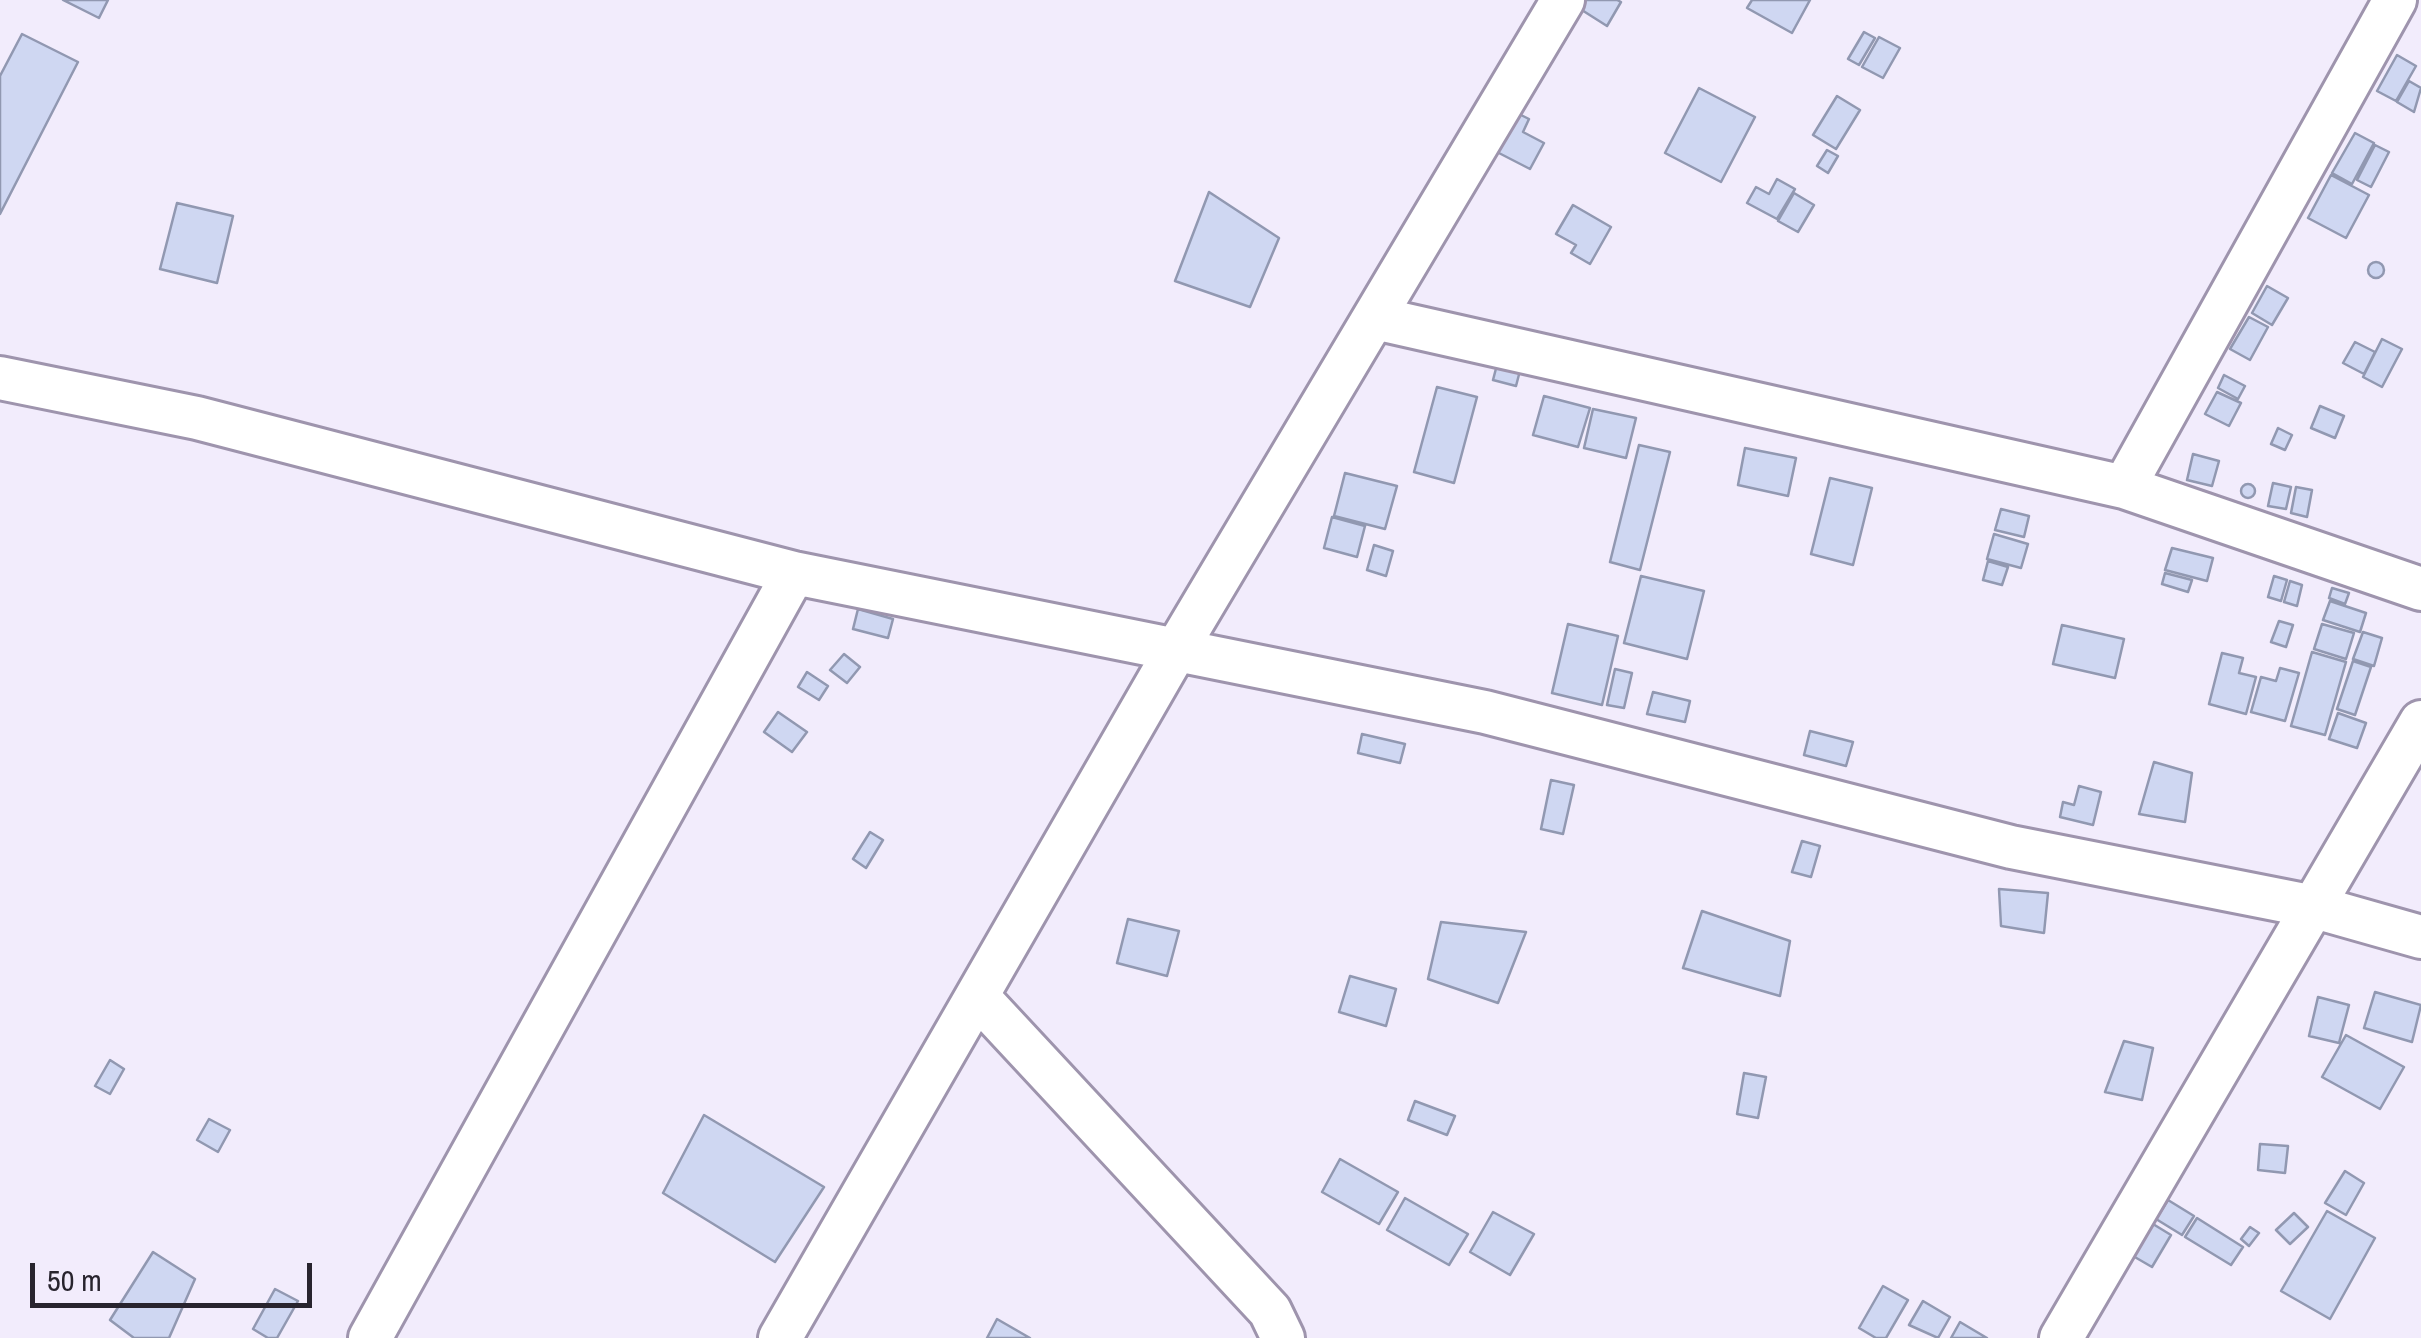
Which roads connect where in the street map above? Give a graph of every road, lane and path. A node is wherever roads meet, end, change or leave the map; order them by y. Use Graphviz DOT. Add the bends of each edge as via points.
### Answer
graph roads {
  1 [pos="1562,0"];
  2 [pos="2395,0"];
  3 [pos="1374,318"];
  4 [pos="0,378"];
  5 [pos="2124,487"];
  6 [pos="794,573"];
  7 [pos="2421,589"];
  8 [pos="1176,650"];
  9 [pos="2421,722"];
  10 [pos="2315,907"];
  11 [pos="2421,937"];
  12 [pos="977,996"];
  13 [pos="370,1338"];
  14 [pos="780,1338"];
  15 [pos="1283,1338"];
  16 [pos="2060,1338"];
  1 -- 3 [label="street"];
  2 -- 5 [label="street"];
  3 -- 5 [label="street"];
  3 -- 8 [label="street"];
  4 -- 6 [label="street" via="197,418"];
  5 -- 7 [label="street"];
  6 -- 8 [label="street"];
  6 -- 13 [label="street"];
  8 -- 10 [label="street" via="1485,712 2012,847"];
  8 -- 12 [label="street"];
  9 -- 10 [label="street"];
  10 -- 11 [label="street"];
  10 -- 16 [label="street"];
  12 -- 14 [label="street"];
  12 -- 15 [label="street" via="1270,1311"];
}
